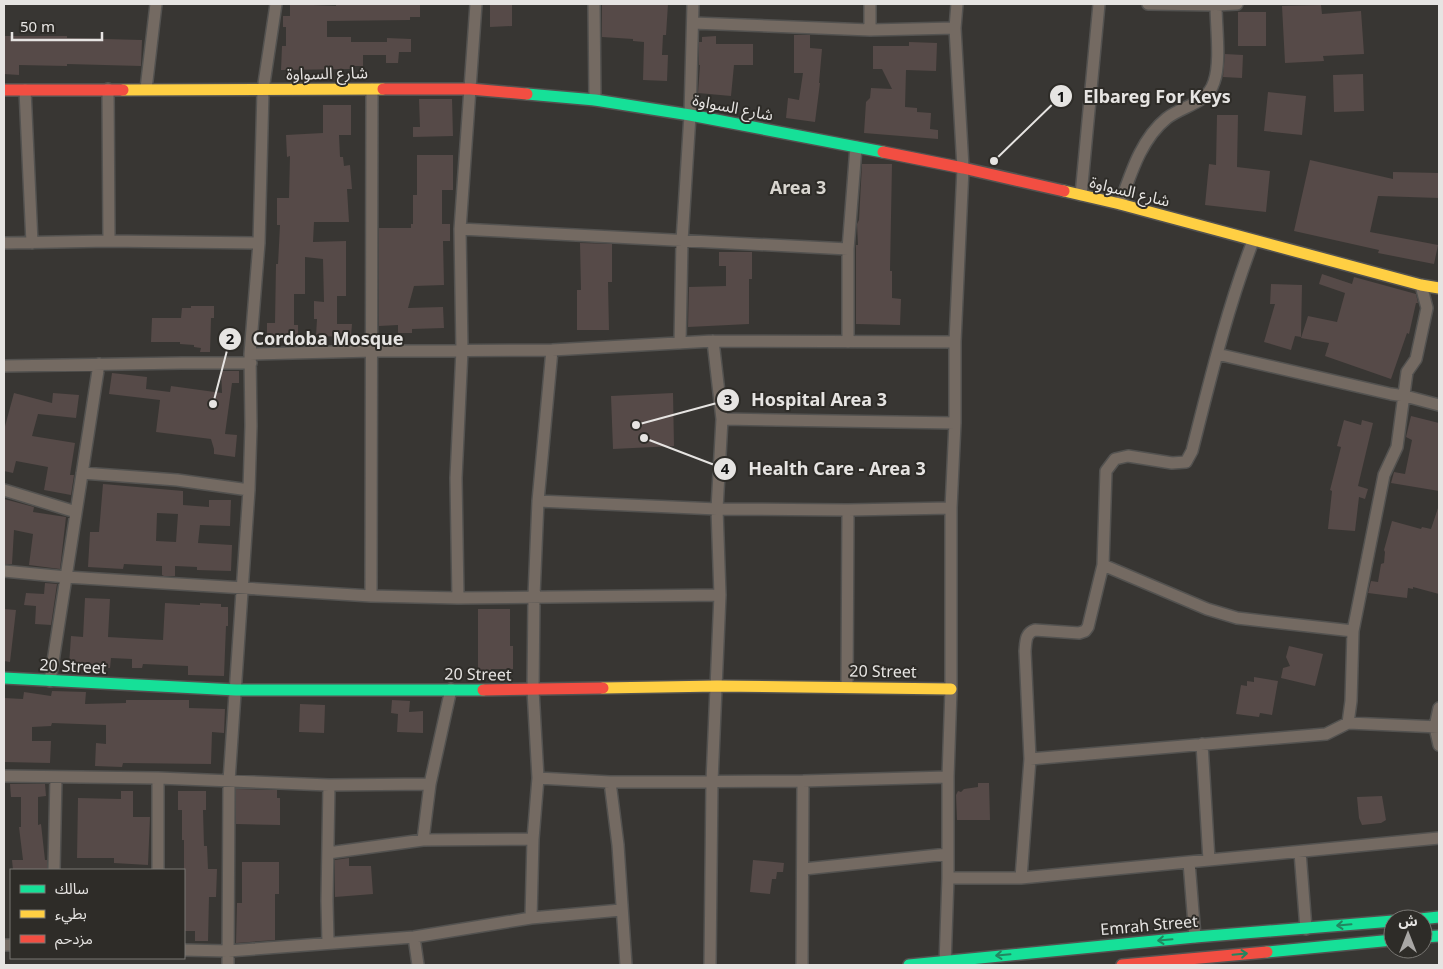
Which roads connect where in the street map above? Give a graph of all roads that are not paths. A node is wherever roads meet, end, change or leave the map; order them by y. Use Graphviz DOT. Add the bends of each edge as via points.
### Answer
graph roads {
  1 [pos="156,4"];
  2 [pos="276,4"];
  3 [pos="476,4"];
  4 [pos="594,4"];
  5 [pos="693,4"];
  6 [pos="870,4"];
  7 [pos="957,4"];
  8 [pos="1099,4"];
  9 [pos="1148,4"];
  10 [pos="1237,4"];
  11 [pos="1216,5"];
  12 [pos="693,23"];
  13 [pos="955,28"];
  14 [pos="870,30"];
  15 [pos="108,89"];
  16 [pos="146,89"];
  17 [pos="372,89"];
  18 [pos="470,89"];
  19 [pos="4,90"];
  20 [pos="25,90"];
  21 [pos="263,90"];
  22 [pos="595,100"];
  23 [pos="690,115"];
  24 [pos="856,147"];
  25 [pos="963,168"];
  26 [pos="1081,195"];
  27 [pos="1120,204"];
  28 [pos="460,229"];
  29 [pos="109,241"];
  30 [pos="682,241"];
  31 [pos="1253,241"];
  32 [pos="4,243"];
  33 [pos="32,243"];
  34 [pos="259,244"];
  35 [pos="848,249"];
  36 [pos="1421,286"];
  37 [pos="1439,288"];
  38 [pos="714,341"];
  39 [pos="848,342"];
  40 [pos="955,342"];
  41 [pos="680,343"];
  42 [pos="462,350"];
  43 [pos="552,350"];
  44 [pos="372,351"];
  45 [pos="1216,354"];
  46 [pos="250,359"];
  47 [pos="99,364"];
  48 [pos="4,366"];
  49 [pos="1405,396"];
  50 [pos="1439,405"];
  51 [pos="722,420"];
  52 [pos="955,423"];
  53 [pos="82,473"];
  54 [pos="4,490"];
  55 [pos="249,490"];
  56 [pos="538,501"];
  57 [pos="951,508"];
  58 [pos="716,509"];
  59 [pos="848,510"];
  60 [pos="76,512"];
  61 [pos="1103,565"];
  62 [pos="4,571"];
  63 [pos="66,577"];
  64 [pos="242,589"];
  65 [pos="720,595"];
  66 [pos="371,596"];
  67 [pos="534,596"];
  68 [pos="458,598"];
  69 [pos="1353,631"];
  70 [pos="4,678"];
  71 [pos="50,681"];
  72 [pos="716,686"];
  73 [pos="847,687"];
  74 [pos="451,689"];
  75 [pos="952,689"];
  76 [pos="236,690"];
  77 [pos="533,690"];
  78 [pos="1439,708"];
  79 [pos="1348,723"];
  80 [pos="1437,727"];
  81 [pos="1202,744"];
  82 [pos="1439,745"];
  83 [pos="1030,759"];
  84 [pos="4,776"];
  85 [pos="56,777"];
  86 [pos="948,777"];
  87 [pos="158,778"];
  88 [pos="538,778"];
  89 [pos="229,780"];
  90 [pos="712,781"];
  91 [pos="803,781"];
  92 [pos="610,782"];
  93 [pos="430,784"];
  94 [pos="329,785"];
  95 [pos="1439,838"];
  96 [pos="533,839"];
  97 [pos="423,840"];
  98 [pos="1300,852"];
  99 [pos="328,853"];
  100 [pos="948,854"];
  101 [pos="1209,860"];
  102 [pos="1189,862"];
  103 [pos="804,868"];
  104 [pos="54,869"];
  105 [pos="158,869"];
  106 [pos="948,878"];
  107 [pos="1021,878"];
  108 [pos="621,910"];
  109 [pos="531,918"];
  110 [pos="1383,922"];
  111 [pos="1306,929"];
  112 [pos="414,937"];
  113 [pos="1195,937"];
  114 [pos="1383,941"];
  115 [pos="328,943"];
  116 [pos="185,950"];
  117 [pos="228,951"];
  118 [pos="945,963"];
  119 [pos="228,965"];
  120 [pos="418,965"];
  121 [pos="626,965"];
  122 [pos="710,965"];
  123 [pos="802,965"];
  124 [pos="909,965"];
  125 [pos="1122,965"];
  1 -- 16 [label="street"];
  2 -- 21 [label="street"];
  3 -- 18 [label="street"];
  4 -- 22 [label="street"];
  5 -- 12 [label="street"];
  6 -- 14 [label="street"];
  7 -- 13 [label="street"];
  8 -- 26 [label="street"];
  9 -- 11 [label="street"];
  10 -- 11 [label="street"];
  11 -- 27 [label="street" via="1214,82 1206,97 1168,117 1152,135 1138,155"];
  12 -- 14 [label="street"];
  12 -- 23 [label="street"];
  13 -- 14 [label="street"];
  13 -- 25 [label="street"];
  15 -- 16 [label="street, شارع السواوة"];
  15 -- 20 [label="street, شارع السواوة"];
  15 -- 29 [label="street"];
  16 -- 21 [label="street, شارع السواوة"];
  17 -- 18 [label="street, شارع السواوة"];
  17 -- 21 [label="street, شارع السواوة"];
  17 -- 44 [label="street"];
  18 -- 22 [label="street, شارع السواوة"];
  18 -- 28 [label="street"];
  19 -- 20 [label="street, شارع السواوة"];
  20 -- 33 [label="street"];
  21 -- 34 [label="street"];
  22 -- 23 [label="street, شارع السواوة"];
  23 -- 24 [label="street, شارع السواوة"];
  23 -- 30 [label="street"];
  24 -- 25 [label="street, شارع السواوة"];
  24 -- 35 [label="street"];
  25 -- 26 [label="street, شارع السواوة"];
  25 -- 40 [label="street"];
  26 -- 27 [label="street, شارع السواوة"];
  27 -- 31 [label="street, شارع السواوة"];
  28 -- 30 [label="street"];
  28 -- 42 [label="street"];
  29 -- 33 [label="street"];
  29 -- 34 [label="street"];
  30 -- 35 [label="street"];
  30 -- 41 [label="street"];
  31 -- 36 [label="street, شارع السواوة"];
  31 -- 45 [label="street"];
  32 -- 33 [label="street"];
  34 -- 46 [label="street"];
  35 -- 39 [label="street"];
  36 -- 37 [label="street, شارع السواوة"];
  36 -- 49 [label="street" via="1427,308 1416,359 1407,372"];
  38 -- 39 [label="street"];
  38 -- 41 [label="street"];
  38 -- 51 [label="street"];
  39 -- 40 [label="street"];
  40 -- 52 [label="street"];
  41 -- 43 [label="street"];
  42 -- 43 [label="street"];
  42 -- 44 [label="street"];
  42 -- 68 [label="street" via="456,478"];
  43 -- 56 [label="street"];
  44 -- 46 [label="street"];
  44 -- 66 [label="street"];
  45 -- 49 [label="street"];
  45 -- 61 [label="street" via="1192,451 1186,462 1172,464 1128,456 1115,460 1106,471"];
  46 -- 47 [label="street"];
  46 -- 55 [label="street" via="252,426"];
  47 -- 48 [label="street"];
  47 -- 53 [label="street"];
  49 -- 50 [label="street"];
  49 -- 69 [label="street" via="1397,447 1384,475"];
  51 -- 52 [label="street"];
  51 -- 58 [label="street"];
  52 -- 57 [label="street"];
  53 -- 55 [label="street" via="177,480"];
  53 -- 60 [label="street"];
  54 -- 60 [label="street"];
  55 -- 64 [label="street"];
  56 -- 58 [label="street"];
  56 -- 67 [label="street"];
  57 -- 59 [label="street"];
  57 -- 75 [label="street"];
  58 -- 59 [label="street"];
  58 -- 65 [label="street"];
  59 -- 73 [label="street"];
  60 -- 63 [label="street"];
  61 -- 69 [label="street" via="1207,609 1237,618"];
  61 -- 83 [label="street" via="1085,631 1035,630 1027,635"];
  62 -- 63 [label="street"];
  63 -- 64 [label="street"];
  63 -- 71 [label="street"];
  64 -- 66 [label="street"];
  64 -- 76 [label="street"];
  65 -- 67 [label="street"];
  65 -- 72 [label="street"];
  66 -- 68 [label="street"];
  67 -- 68 [label="street"];
  67 -- 77 [label="street"];
  69 -- 79 [label="street"];
  70 -- 71 [label="street, 20 Street"];
  71 -- 76 [label="street, 20 Street"];
  72 -- 73 [label="street, 20 Street"];
  72 -- 77 [label="street, 20 Street"];
  72 -- 90 [label="street"];
  73 -- 75 [label="street, 20 Street"];
  74 -- 76 [label="street, 20 Street"];
  74 -- 77 [label="street, 20 Street"];
  74 -- 93 [label="street"];
  75 -- 86 [label="street"];
  76 -- 89 [label="street"];
  77 -- 88 [label="street"];
  78 -- 80 [label="street"];
  79 -- 80 [label="street"];
  79 -- 81 [label="street" via="1326,734"];
  80 -- 82 [label="street"];
  81 -- 83 [label="street"];
  81 -- 101 [label="street"];
  83 -- 107 [label="street"];
  84 -- 85 [label="street"];
  85 -- 87 [label="street"];
  85 -- 104 [label="street"];
  86 -- 91 [label="street"];
  86 -- 100 [label="street"];
  87 -- 89 [label="street"];
  87 -- 105 [label="street"];
  88 -- 92 [label="street"];
  88 -- 96 [label="street"];
  89 -- 94 [label="street"];
  89 -- 117 [label="street"];
  90 -- 91 [label="street"];
  90 -- 92 [label="street"];
  90 -- 122 [label="street"];
  91 -- 103 [label="street"];
  92 -- 108 [label="street" via="618,845"];
  93 -- 94 [label="street"];
  93 -- 97 [label="street"];
  94 -- 99 [label="street"];
  95 -- 98 [label="street"];
  96 -- 97 [label="street"];
  96 -- 109 [label="street"];
  97 -- 99 [label="street"];
  98 -- 101 [label="street"];
  98 -- 111 [label="street"];
  99 -- 115 [label="street"];
  100 -- 103 [label="street"];
  100 -- 106 [label="street"];
  101 -- 102 [label="street"];
  102 -- 107 [label="street"];
  102 -- 113 [label="street"];
  103 -- 123 [label="street"];
  106 -- 107 [label="street"];
  106 -- 118 [label="street"];
  108 -- 109 [label="street"];
  108 -- 121 [label="street"];
  109 -- 112 [label="street"];
  110 -- 111 [label="street, Emrah Street, one-way"];
  111 -- 113 [label="street, Emrah Street"];
  112 -- 115 [label="street"];
  112 -- 120 [label="street"];
  113 -- 118 [label="street, Emrah Street, one-way"];
  125 -- 114 [label="street, one-way"];
  115 -- 117 [label="street"];
  116 -- 117 [label="street"];
  117 -- 119 [label="street"];
  118 -- 124 [label="street, Emrah Street"];
}
